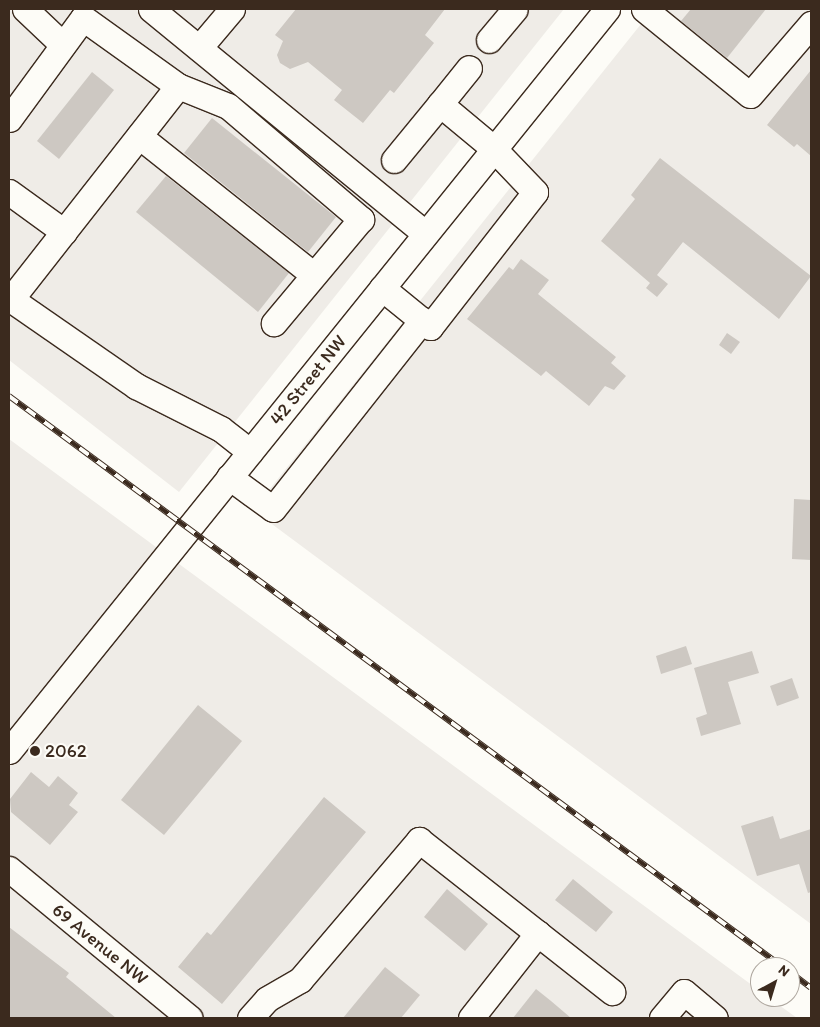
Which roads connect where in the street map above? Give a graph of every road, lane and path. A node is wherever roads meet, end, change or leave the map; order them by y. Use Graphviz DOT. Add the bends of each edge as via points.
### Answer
graph roads {
  1 [pos="12,9"];
  2 [pos="25,9"];
  3 [pos="232,9"];
  4 [pos="515,9"];
  5 [pos="607,9"];
  6 [pos="156,10"];
  7 [pos="9,12"];
  8 [pos="656,12"];
  9 [pos="811,24"];
  10 [pos="489,40"];
  11 [pos="63,45"];
  12 [pos="199,48"];
  13 [pos="469,68"];
  14 [pos="178,86"];
  15 [pos="440,104"];
  16 [pos="9,119"];
  17 [pos="139,136"];
  18 [pos="493,148"];
  19 [pos="394,160"];
  20 [pos="9,192"];
  21 [pos="64,232"];
  22 [pos="425,233"];
  23 [pos="314,275"];
  24 [pos="382,288"];
  25 [pos="10,299"];
  26 [pos="422,320"];
  27 [pos="274,323"];
  28 [pos="250,452"];
  29 [pos="229,477"];
  30 [pos="9,751"];
  31 [pos="9,869"];
  32 [pos="538,933"];
  33 [pos="612,992"];
  34 [pos="190,1018"];
  35 [pos="250,1018"];
  36 [pos="471,1018"];
  37 [pos="662,1018"];
  38 [pos="715,1018"];
  1 -- 7 [label="street"];
  2 -- 11 [label="street"];
  3 -- 12 [label="street"];
  4 -- 10 [label="street"];
  5 -- 18 [label="street, 42 Street NW"];
  6 -- 12 [label="street"];
  8 -- 9 [label="street" via="750,95"];
  11 -- 14 [label="street" via="83,18"];
  11 -- 16 [label="street"];
  12 -- 22 [label="street"];
  13 -- 15 [label="street"];
  14 -- 17 [label="street"];
  14 -- 23 [label="street" via="228,106 361,219"];
  15 -- 18 [label="street"];
  15 -- 19 [label="street"];
  17 -- 21 [label="street"];
  17 -- 23 [label="street"];
  18 -- 22 [label="street, 42 Street NW"];
  18 -- 26 [label="street" via="536,192 430,327"];
  20 -- 21 [label="street"];
  21 -- 25 [label="street"];
  22 -- 24 [label="street, 42 Street NW"];
  23 -- 27 [label="street"];
  24 -- 26 [label="street"];
  24 -- 28 [label="street, 42 Street NW"];
  25 -- 28 [label="street" via="136,386 221,429"];
  26 -- 29 [label="street" via="273,509"];
  28 -- 29 [label="street, 42 Street NW"];
  29 -- 30 [label="street, 42 Street NW"];
  31 -- 34 [label="street, 69 Avenue NW"];
  32 -- 33 [label="street"];
  32 -- 35 [label="street" via="420,840 300,980 267,999"];
  32 -- 36 [label="street"];
  37 -- 38 [label="street" via="684,992"];
}
